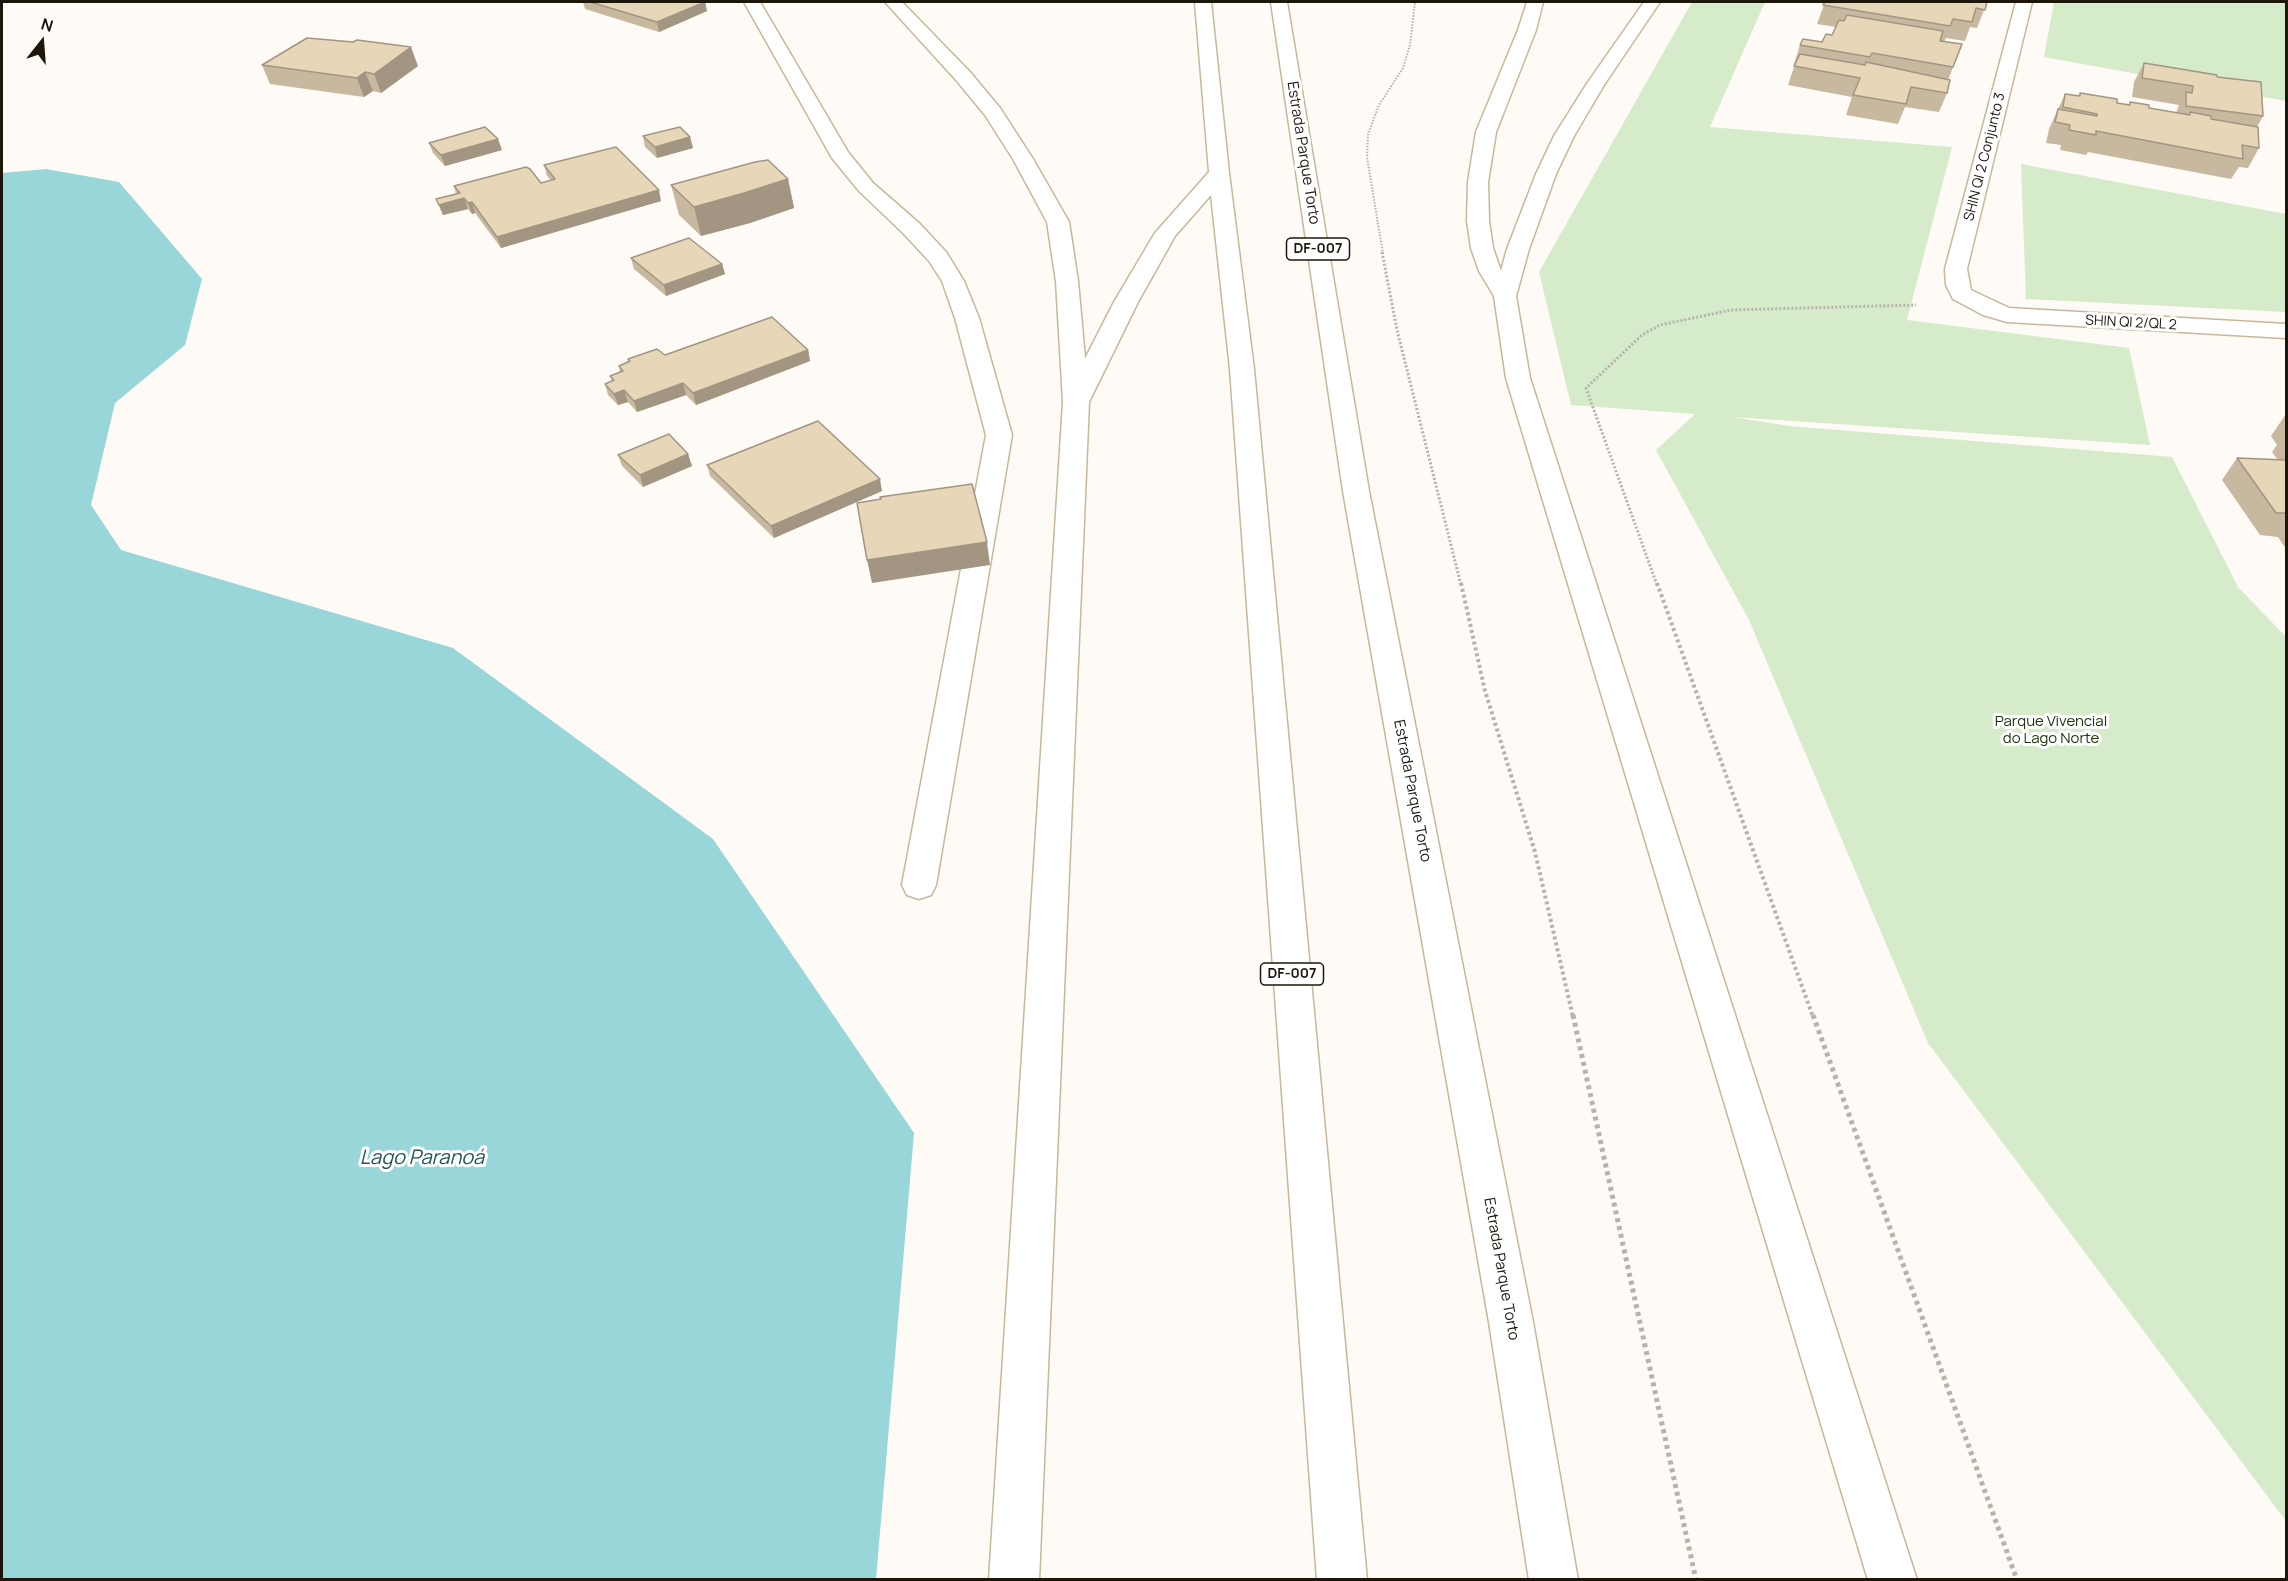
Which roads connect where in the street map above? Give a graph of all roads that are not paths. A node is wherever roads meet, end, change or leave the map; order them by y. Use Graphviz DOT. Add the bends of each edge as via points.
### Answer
graph roads {
  1 [pos="752,2"];
  2 [pos="892,2"];
  3 [pos="1203,2"];
  4 [pos="1279,2"];
  5 [pos="1535,2"];
  6 [pos="1652,2"];
  7 [pos="2024,2"];
  8 [pos="1219,173"];
  9 [pos="1505,296"];
  10 [pos="1977,304"];
  11 [pos="2286,331"];
  12 [pos="1076,402"];
  13 [pos="919,885"];
  14 [pos="1014,1580"];
  15 [pos="1342,1580"];
  16 [pos="1554,1580"];
  17 [pos="1893,1580"];
  1 -- 13 [label="main road" via="839,154 866,188 938,257 953,281 999,435"];
  2 -- 12 [label="main road" via="993,112 1058,222 1067,281"];
  3 -- 8 [label="main road, DF-007"];
  4 -- 16 [label="main road, Estrada Parque Torto / DF-007" via="1356,491 1511,1322"];
  5 -- 9 [label="main road" via="1486,132 1478,182 1482,248"];
  6 -- 9 [label="main road" via="1564,136 1518,249"];
  7 -- 10 [label="main road, SHIN QI 2 Conjunto 3" via="1956,269 1962,294"];
  8 -- 12 [label="main road" via="1166,233"];
  8 -- 15 [label="main road, DF-007" via="1242,369"];
  9 -- 17 [label="main road" via="1518,378"];
  10 -- 11 [label="main road, SHIN QI 2/QL 2" via="2007,315"];
  12 -- 14 [label="main road"];
}
